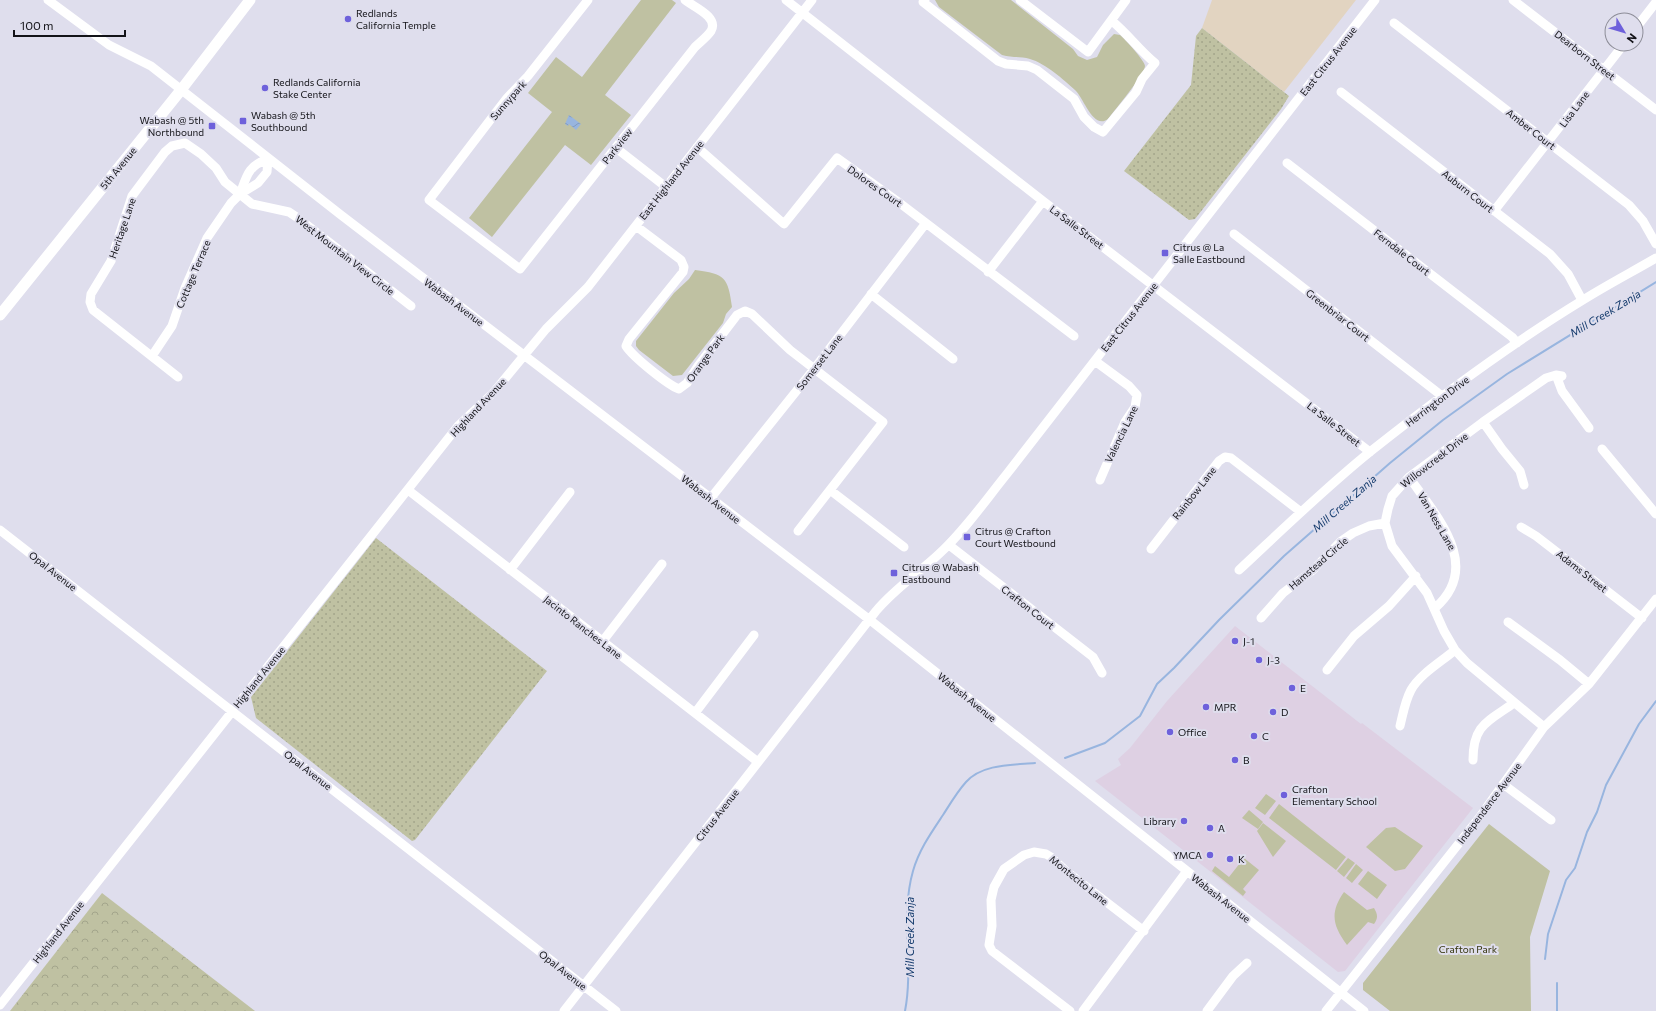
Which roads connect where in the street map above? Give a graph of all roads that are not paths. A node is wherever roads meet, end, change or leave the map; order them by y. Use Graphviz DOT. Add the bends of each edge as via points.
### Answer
graph roads {
  1 [pos="48,0"];
  2 [pos="250,0"];
  3 [pos="588,0"];
  4 [pos="685,0"];
  5 [pos="786,0"];
  6 [pos="812,0"];
  7 [pos="925,0"];
  8 [pos="1020,0"];
  9 [pos="1126,0"];
  10 [pos="1375,0"];
  11 [pos="1513,0"];
  12 [pos="1656,2"];
  13 [pos="802,13"];
  14 [pos="1644,18"];
  15 [pos="1112,21"];
  16 [pos="1394,23"];
  17 [pos="1618,52"];
  18 [pos="1604,70"];
  19 [pos="181,90"];
  20 [pos="1341,92"];
  21 [pos="1656,110"];
  22 [pos="1548,142"];
  23 [pos="180,143"];
  24 [pos="697,147"];
  25 [pos="616,148"];
  26 [pos="268,159"];
  27 [pos="1287,163"];
  28 [pos="666,187"];
  29 [pos="240,194"];
  30 [pos="1043,201"];
  31 [pos="1494,211"];
  32 [pos="926,223"];
  33 [pos="636,226"];
  34 [pos="1234,234"];
  35 [pos="1656,244"];
  36 [pos="1656,258"];
  37 [pos="520,269"];
  38 [pos="988,272"];
  39 [pos="1154,285"];
  40 [pos="871,294"];
  41 [pos="1582,300"];
  42 [pos="411,306"];
  43 [pos="0,315"];
  44 [pos="1074,336"];
  45 [pos="1517,343"];
  46 [pos="152,356"];
  47 [pos="525,356"];
  48 [pos="953,359"];
  49 [pos="1095,361"];
  50 [pos="814,369"];
  51 [pos="178,377"];
  52 [pos="1442,396"];
  53 [pos="1483,422"];
  54 [pos="1589,428"];
  55 [pos="1602,449"];
  56 [pos="1370,452"];
  57 [pos="1410,478"];
  58 [pos="1100,480"];
  59 [pos="1524,485"];
  60 [pos="408,490"];
  61 [pos="830,490"];
  62 [pos="570,492"];
  63 [pos="710,498"];
  64 [pos="1301,512"];
  65 [pos="1656,514"];
  66 [pos="1385,523"];
  67 [pos="1520,527"];
  68 [pos="0,530"];
  69 [pos="798,531"];
  70 [pos="949,545"];
  71 [pos="904,547"];
  72 [pos="1151,549"];
  73 [pos="662,564"];
  74 [pos="510,570"];
  75 [pos="1239,570"];
  76 [pos="1416,576"];
  77 [pos="1656,599"];
  78 [pos="1435,608"];
  79 [pos="1260,618"];
  80 [pos="1642,618"];
  81 [pos="870,620"];
  82 [pos="1508,622"];
  83 [pos="754,635"];
  84 [pos="602,642"];
  85 [pos="1455,650"];
  86 [pos="1327,670"];
  87 [pos="1102,673"];
  88 [pos="1589,684"];
  89 [pos="1514,703"];
  90 [pos="232,710"];
  91 [pos="695,713"];
  92 [pos="1400,726"];
  93 [pos="1544,727"];
  94 [pos="1473,760"];
  95 [pos="758,762"];
  96 [pos="1503,784"];
  97 [pos="1551,820"];
  98 [pos="1187,871"];
  99 [pos="1144,931"];
  100 [pos="1247,963"];
  101 [pos="584,986"];
  102 [pos="1341,993"];
  103 [pos="0,1005"];
  104 [pos="564,1011"];
  105 [pos="616,1011"];
  106 [pos="1070,1011"];
  107 [pos="1083,1011"];
  108 [pos="1207,1011"];
  109 [pos="1326,1011"];
  110 [pos="1364,1011"];
  1 -- 19 [label="street, Wabash Avenue" via="109,45 151,66"];
  2 -- 19 [label="main road, 5th Avenue"];
  3 -- 37 [label="street, Sunnypark" via="528,76 507,98 429,200"];
  4 -- 25 [label="street, Parkview" via="710,17 711,31 695,47"];
  5 -- 13 [label="street, La Salle Street"];
  6 -- 13 [label="street, East Highland Avenue"];
  7 -- 15 [label="street" via="923,2 998,60 1037,70 1074,99 1084,117 1104,132 1155,63"];
  8 -- 15 [label="street" via="1088,52"];
  9 -- 15 [label="street"];
  10 -- 39 [label="street, East Citrus Avenue"];
  11 -- 18 [label="street, Dearborn Street"];
  12 -- 14 [label="street"];
  13 -- 24 [label="street, East Highland Avenue"];
  13 -- 30 [label="street, La Salle Street"];
  16 -- 22 [label="street, Amber Court"];
  17 -- 18 [label="street, Lisa Lane"];
  18 -- 21 [label="street, Dearborn Street"];
  18 -- 22 [label="street, Lisa Lane"];
  19 -- 26 [label="street, Wabash Avenue"];
  19 -- 43 [label="main road, 5th Avenue"];
  20 -- 31 [label="street, Auburn Court"];
  22 -- 31 [label="street, Lisa Lane"];
  22 -- 35 [label="street, Amber Court" via="1629,205 1643,221"];
  23 -- 29 [label="street, West Mountain View Circle" via="185,143 201,154 216,168 225,182"];
  23 -- 46 [label="street, Heritage Lane" via="165,152 132,196 111,261 91,294 93,310"];
  24 -- 28 [label="street, East Highland Avenue"];
  24 -- 32 [label="street, Dolores Court" via="784,224 837,158"];
  25 -- 28 [label="street"];
  25 -- 37 [label="street, Parkview"];
  26 -- 29 [label="street, Cottage Terrace" via="256,163 247,174"];
  26 -- 29 [label="street, Cottage Terrace" via="267,172 258,183"];
  26 -- 47 [label="street, Wabash Avenue"];
  27 -- 45 [label="street, Ferndale Court"];
  28 -- 33 [label="street, East Highland Avenue"];
  29 -- 42 [label="street, West Mountain View Circle" via="252,204 289,212"];
  29 -- 46 [label="street, Cottage Terrace" via="207,238 172,326"];
  30 -- 38 [label="street"];
  30 -- 39 [label="street, La Salle Street"];
  31 -- 41 [label="street, Auburn Court" via="1550,254 1561,266"];
  32 -- 38 [label="street, Dolores Court"];
  32 -- 40 [label="street, Somerset Lane"];
  33 -- 47 [label="street, East Highland Avenue" via="588,287 546,329"];
  33 -- 50 [label="street, Orange Park" via="681,260 684,267 629,339 626,346 631,354 671,386 679,389 687,383 737,315 745,311 752,314"];
  34 -- 52 [label="street, Greenbriar Court"];
  36 -- 41 [label="street, Herrington Drive"];
  38 -- 44 [label="street, Dolores Court"];
  39 -- 49 [label="street, East Citrus Avenue"];
  39 -- 56 [label="street, La Salle Street"];
  40 -- 48 [label="street"];
  40 -- 50 [label="street, Somerset Lane"];
  41 -- 45 [label="street, Herrington Drive"];
  45 -- 52 [label="street, Herrington Drive"];
  46 -- 51 [label="street"];
  47 -- 60 [label="street, Highland Avenue" via="493,393 458,426"];
  47 -- 63 [label="street, Wabash Avenue"];
  49 -- 58 [label="street, Valencia Lane" via="1130,386 1137,395 1135,407 1125,422"];
  49 -- 70 [label="street, East Citrus Avenue"];
  50 -- 61 [label="street" via="883,422"];
  50 -- 63 [label="street, Somerset Lane"];
  52 -- 56 [label="street, Herrington Drive"];
  53 -- 54 [label="street, Willowcreek Drive" via="1546,378 1559,376 1562,391"];
  53 -- 57 [label="street, Willowcreek Drive"];
  53 -- 59 [label="street" via="1520,471"];
  55 -- 65 [label="street"];
  56 -- 64 [label="street, Herrington Drive"];
  57 -- 66 [label="street, Willowcreek Drive" via="1392,496"];
  57 -- 78 [label="street, Van Ness Lane" via="1436,516 1454,548 1457,560 1451,592"];
  60 -- 74 [label="street, Jacinto Ranches Lane"];
  60 -- 90 [label="street, Highland Avenue"];
  61 -- 69 [label="street"];
  61 -- 71 [label="street"];
  62 -- 74 [label="street"];
  63 -- 81 [label="street, Wabash Avenue"];
  64 -- 72 [label="street, Rainbow Lane" via="1231,458 1225,457 1219,461"];
  64 -- 75 [label="street, Herrington Drive"];
  66 -- 76 [label="street, Willowcreek Drive" via="1392,546"];
  66 -- 79 [label="street, Hamstead Circle" via="1358,531 1340,542 1313,570 1283,593"];
  67 -- 80 [label="street, Adams Street" via="1536,536"];
  68 -- 90 [label="street, Opal Avenue"];
  70 -- 81 [label="street, East Citrus Avenue" via="926,567 892,593"];
  70 -- 87 [label="street, Crafton Court" via="1093,657"];
  73 -- 84 [label="street"];
  74 -- 84 [label="street, Jacinto Ranches Lane"];
  76 -- 78 [label="street, Willowcreek Drive"];
  76 -- 86 [label="street" via="1389,606 1354,636"];
  77 -- 80 [label="street, Independence Avenue"];
  78 -- 85 [label="street, Willowcreek Drive"];
  80 -- 88 [label="street, Independence Avenue"];
  81 -- 95 [label="street, Citrus Avenue"];
  81 -- 98 [label="street, Wabash Avenue"];
  82 -- 88 [label="street"];
  83 -- 91 [label="street"];
  84 -- 91 [label="street, Jacinto Ranches Lane"];
  85 -- 89 [label="street, Willowcreek Drive"];
  85 -- 92 [label="street" via="1422,676 1412,689 1406,701"];
  88 -- 93 [label="street, Independence Avenue"];
  89 -- 93 [label="street, Willowcreek Drive"];
  89 -- 94 [label="street" via="1485,723 1477,733 1473,743"];
  90 -- 101 [label="street, Opal Avenue"];
  90 -- 103 [label="street, Highland Avenue"];
  91 -- 95 [label="street, Jacinto Ranches Lane"];
  93 -- 96 [label="street, Independence Avenue"];
  95 -- 101 [label="street, Citrus Avenue"];
  96 -- 97 [label="street"];
  96 -- 102 [label="street, Independence Avenue"];
  98 -- 99 [label="street"];
  98 -- 102 [label="street, Wabash Avenue"];
  99 -- 106 [label="street, Montecito Lane" via="1046,854 1034,852 1024,855 1004,869 994,887 991,900 993,915 988,945 992,951"];
  99 -- 107 [label="street"];
  100 -- 108 [label="street" via="1233,976"];
  101 -- 104 [label="street, Citrus Avenue"];
  101 -- 105 [label="street, Opal Avenue"];
  102 -- 109 [label="street, Independence Avenue"];
  102 -- 110 [label="street, Wabash Avenue"];
}
